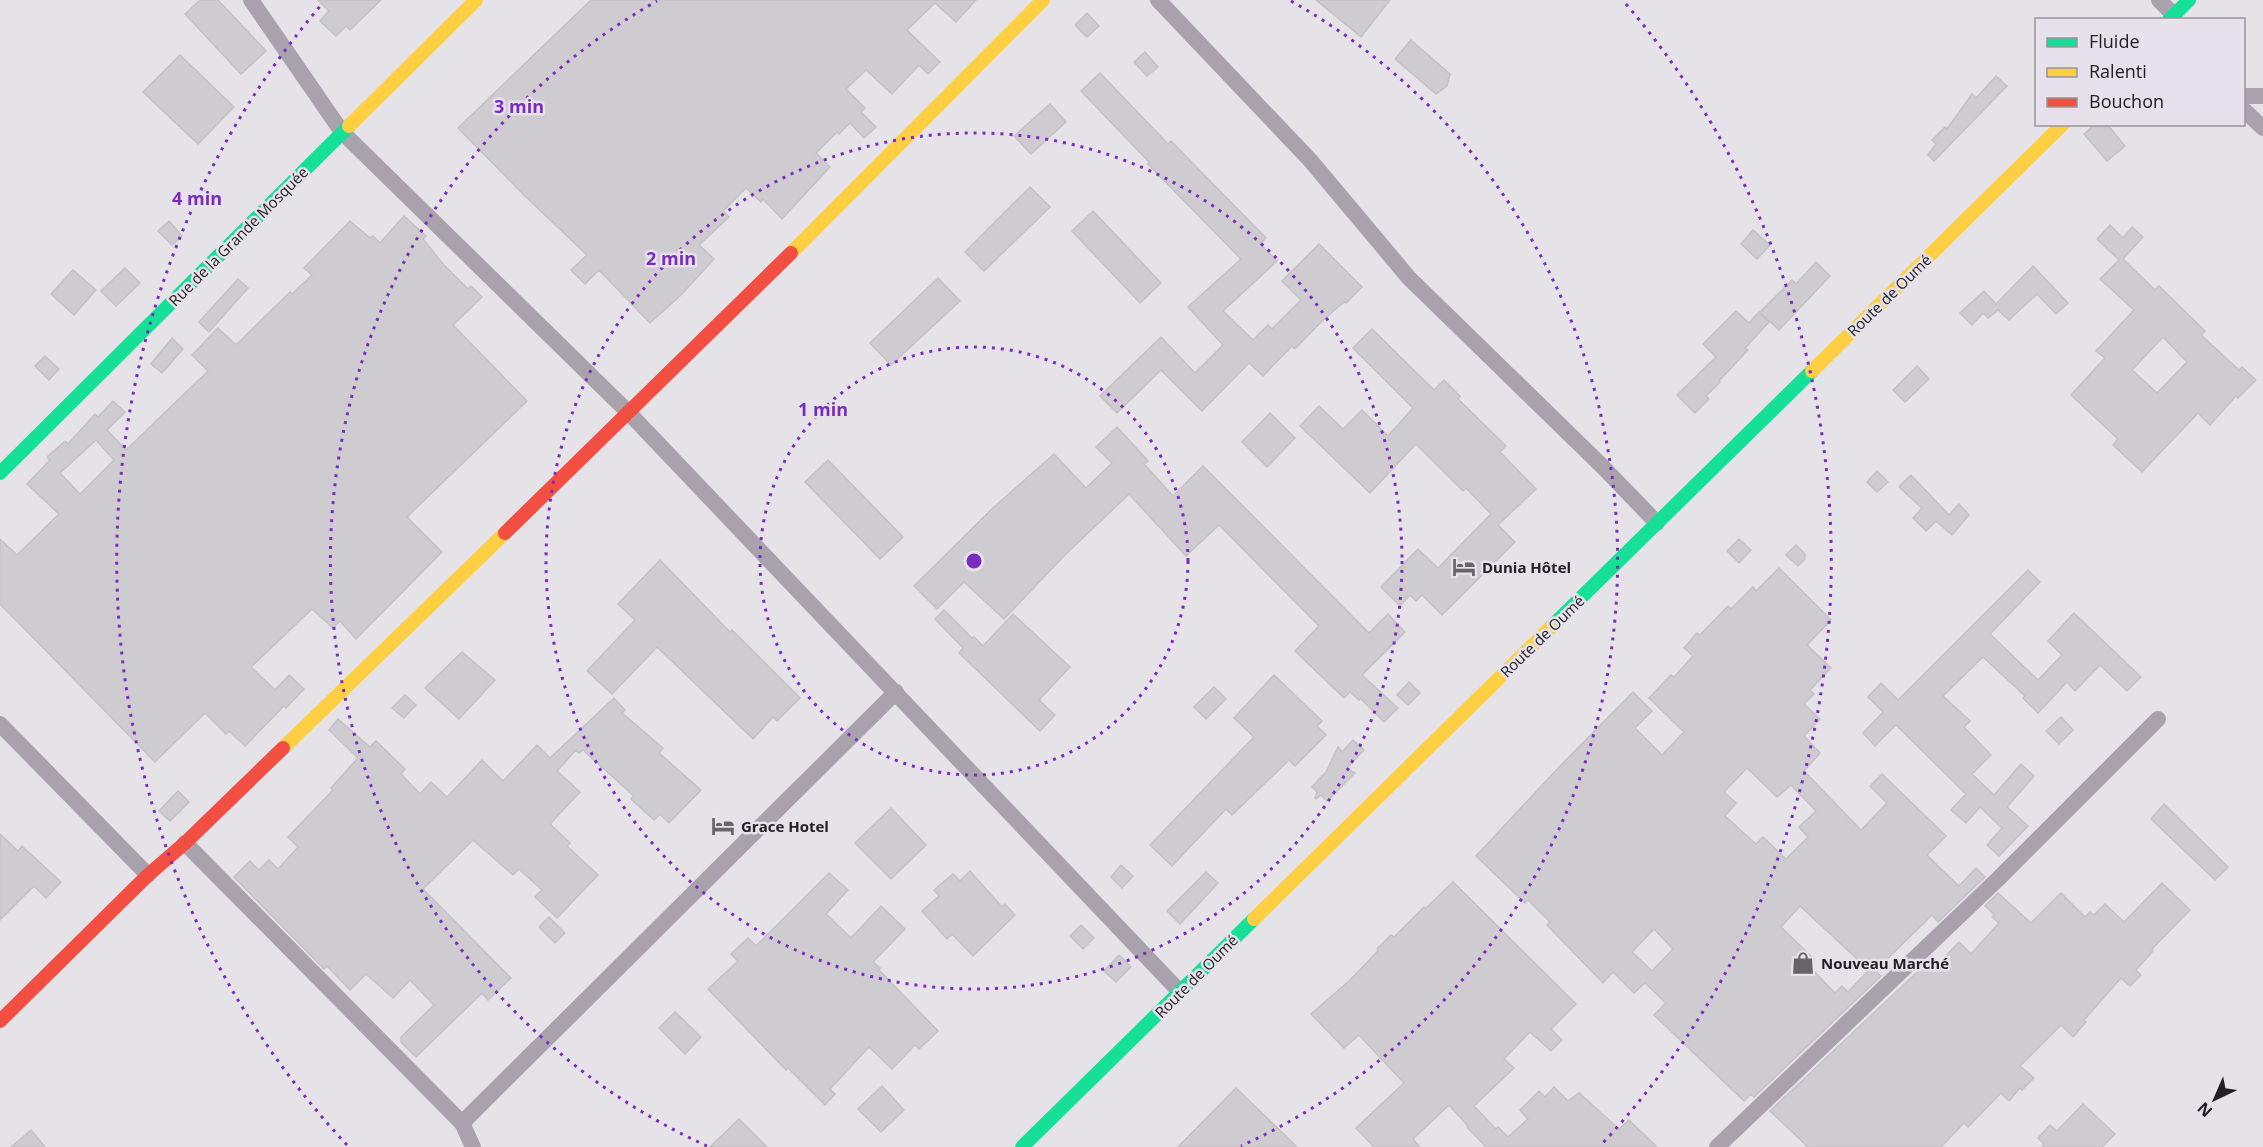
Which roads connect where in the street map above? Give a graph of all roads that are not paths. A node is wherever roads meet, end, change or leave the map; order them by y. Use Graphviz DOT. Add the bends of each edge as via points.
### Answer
graph roads {
  1 [pos="251,0"];
  2 [pos="476,0"];
  3 [pos="1043,0"];
  4 [pos="1158,0"];
  5 [pos="2159,0"];
  6 [pos="2189,0"];
  7 [pos="2172,17"];
  8 [pos="2245,96"];
  9 [pos="2263,96"];
  10 [pos="2245,111"];
  11 [pos="2061,126"];
  12 [pos="2263,128"];
  13 [pos="342,132"];
  14 [pos="629,413"];
  15 [pos="0,472"];
  16 [pos="1657,523"];
  17 [pos="896,692"];
  18 [pos="2158,719"];
  19 [pos="0,724"];
  20 [pos="185,843"];
  21 [pos="148,875"];
  22 [pos="1180,992"];
  23 [pos="0,1022"];
  24 [pos="462,1124"];
  25 [pos="473,1147"];
  26 [pos="1022,1147"];
  27 [pos="1717,1147"];
  1 -- 13 [label="street"];
  2 -- 13 [label="street, Rue de la Grande Mosquée"];
  3 -- 14 [label="street"];
  4 -- 16 [label="street" via="1310,160 1409,278"];
  5 -- 7 [label="street"];
  6 -- 7 [label="street"];
  8 -- 9 [label="street"];
  10 -- 12 [label="street"];
  11 -- 16 [label="street, Route de Oumé"];
  13 -- 14 [label="street"];
  13 -- 15 [label="street, Rue de la Grande Mosquée"];
  14 -- 17 [label="street"];
  14 -- 20 [label="street"];
  16 -- 22 [label="street, Route de Oumé"];
  17 -- 22 [label="street"];
  17 -- 24 [label="street"];
  18 -- 27 [label="street" via="1998,879"];
  19 -- 21 [label="street"];
  20 -- 21 [label="street"];
  20 -- 24 [label="street"];
  21 -- 23 [label="street"];
  22 -- 26 [label="street, Route de Oumé"];
  24 -- 25 [label="street"];
}
